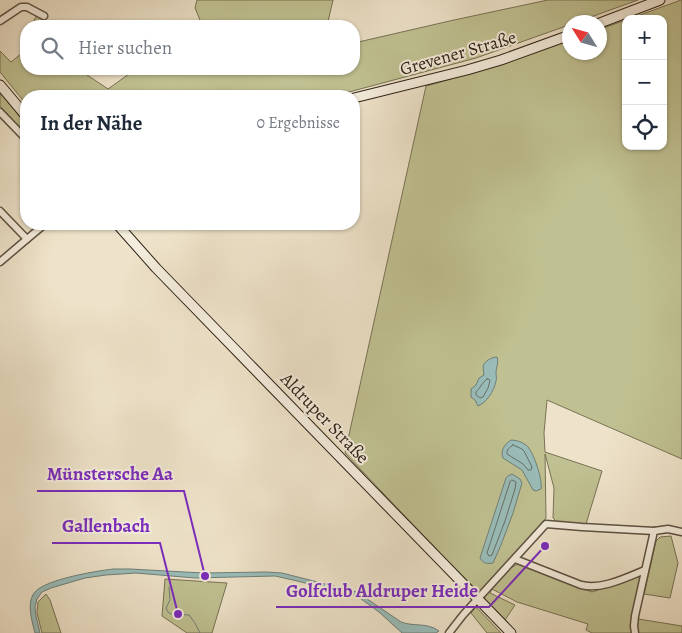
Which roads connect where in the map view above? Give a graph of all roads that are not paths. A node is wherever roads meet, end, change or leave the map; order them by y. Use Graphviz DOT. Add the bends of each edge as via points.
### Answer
graph roads {
  1 [pos="660,0"];
  2 [pos="44,16"];
  3 [pos="607,20"];
  4 [pos="0,21"];
  5 [pos="562,38"];
  6 [pos="0,85"];
  7 [pos="360,97"];
  8 [pos="20,109"];
  9 [pos="0,112"];
  10 [pos="20,134"];
  11 [pos="0,211"];
  12 [pos="38,230"];
  13 [pos="123,230"];
  14 [pos="127,230"];
  15 [pos="129,237"];
  16 [pos="27,239"];
  17 [pos="0,262"];
  18 [pos="654,531"];
  19 [pos="682,532"];
  20 [pos="515,559"];
  21 [pos="645,570"];
  22 [pos="477,599"];
  23 [pos="449,633"];
  24 [pos="511,633"];
  25 [pos="635,633"];
  1 -- 3 [label="main road"];
  2 -- 4 [label="street" via="21,7"];
  5 -- 7 [label="main road, Grevener Straße" via="467,70"];
  6 -- 8 [label="main road"];
  9 -- 10 [label="street"];
  11 -- 16 [label="street"];
  12 -- 16 [label="street"];
  13 -- 15 [label="main road, Aldruper Straße"];
  14 -- 15 [label="main road"];
  15 -- 22 [label="main road, Aldruper Straße"];
  16 -- 17 [label="street"];
  18 -- 19 [label="street"];
  18 -- 20 [label="street" via="546,524"];
  18 -- 21 [label="street"];
  20 -- 21 [label="street" via="588,586 612,582"];
  20 -- 22 [label="street"];
  21 -- 25 [label="street" via="635,616"];
  22 -- 23 [label="street"];
  22 -- 24 [label="main road, Aldruper Straße"];
}
